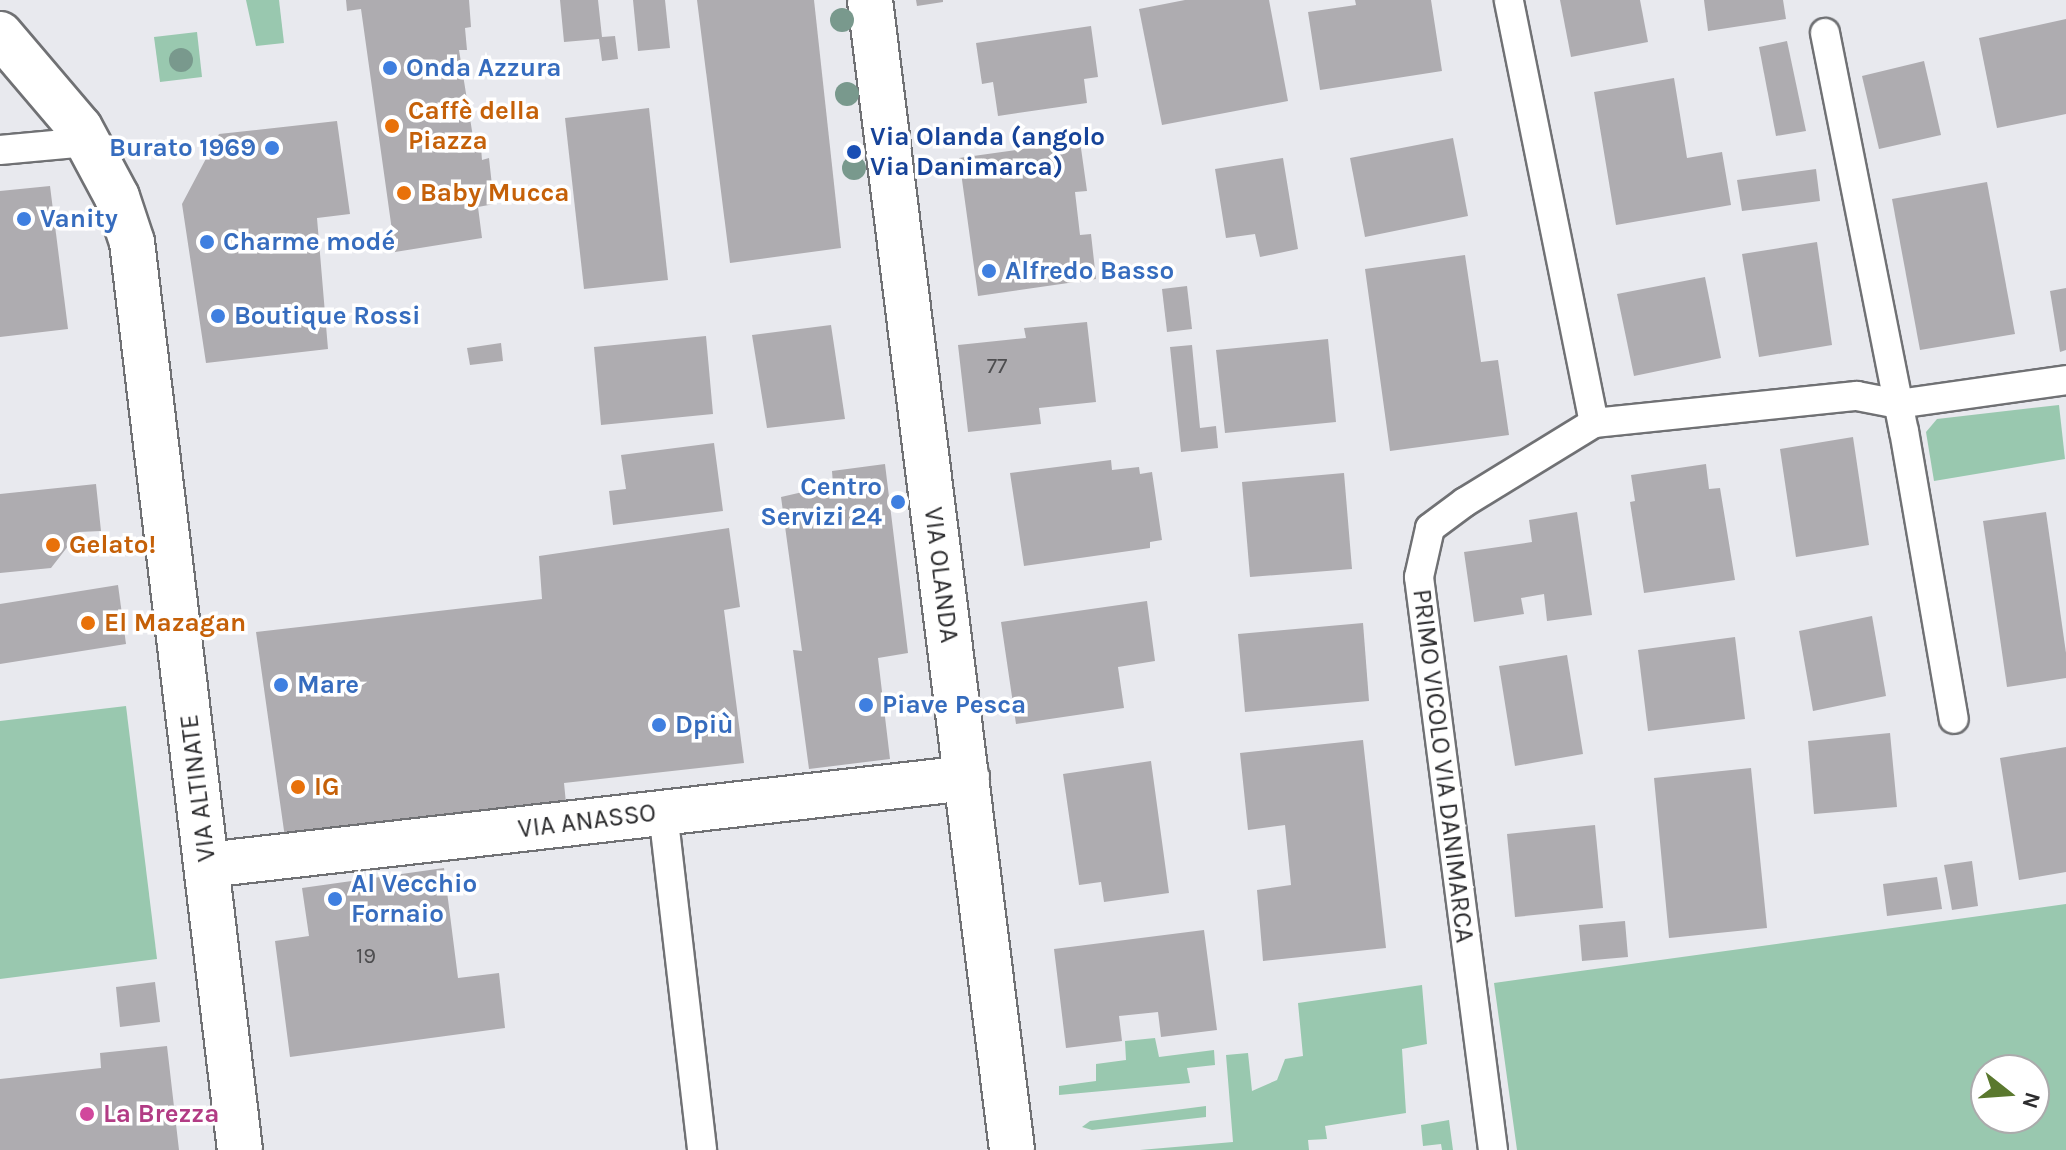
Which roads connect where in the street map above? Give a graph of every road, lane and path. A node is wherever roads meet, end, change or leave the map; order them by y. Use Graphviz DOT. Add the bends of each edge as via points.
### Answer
graph roads {
  1 [pos="870,0"];
  2 [pos="1509,0"];
  3 [pos="1825,33"];
  4 [pos="0,34"];
  5 [pos="87,142"];
  6 [pos="0,150"];
  7 [pos="2066,380"];
  8 [pos="1898,404"];
  9 [pos="1594,423"];
  10 [pos="1954,719"];
  11 [pos="967,778"];
  12 [pos="663,812"];
  13 [pos="207,865"];
  14 [pos="240,1150"];
  15 [pos="702,1150"];
  16 [pos="1012,1150"];
  17 [pos="1493,1150"];
  1 -- 11 [label="street, VIA OLANDA"];
  2 -- 9 [label="lane"];
  3 -- 8 [label="lane"];
  4 -- 5 [label="street, VIA ALTINATE"];
  5 -- 6 [label="lane"];
  5 -- 13 [label="street, VIA ALTINATE" via="117,197 132,242"];
  7 -- 8 [label="lane"];
  8 -- 9 [label="lane" via="1857,396"];
  8 -- 10 [label="lane"];
  9 -- 17 [label="lane, PRIMO VICOLO VIA DANIMARCA" via="1430,528 1419,577"];
  11 -- 12 [label="street, VIA ANASSO"];
  11 -- 16 [label="street, VIA OLANDA"];
  12 -- 13 [label="street, VIA ANASSO"];
  12 -- 15 [label="lane"];
  13 -- 14 [label="street, VIA ALTINATE"];
}
